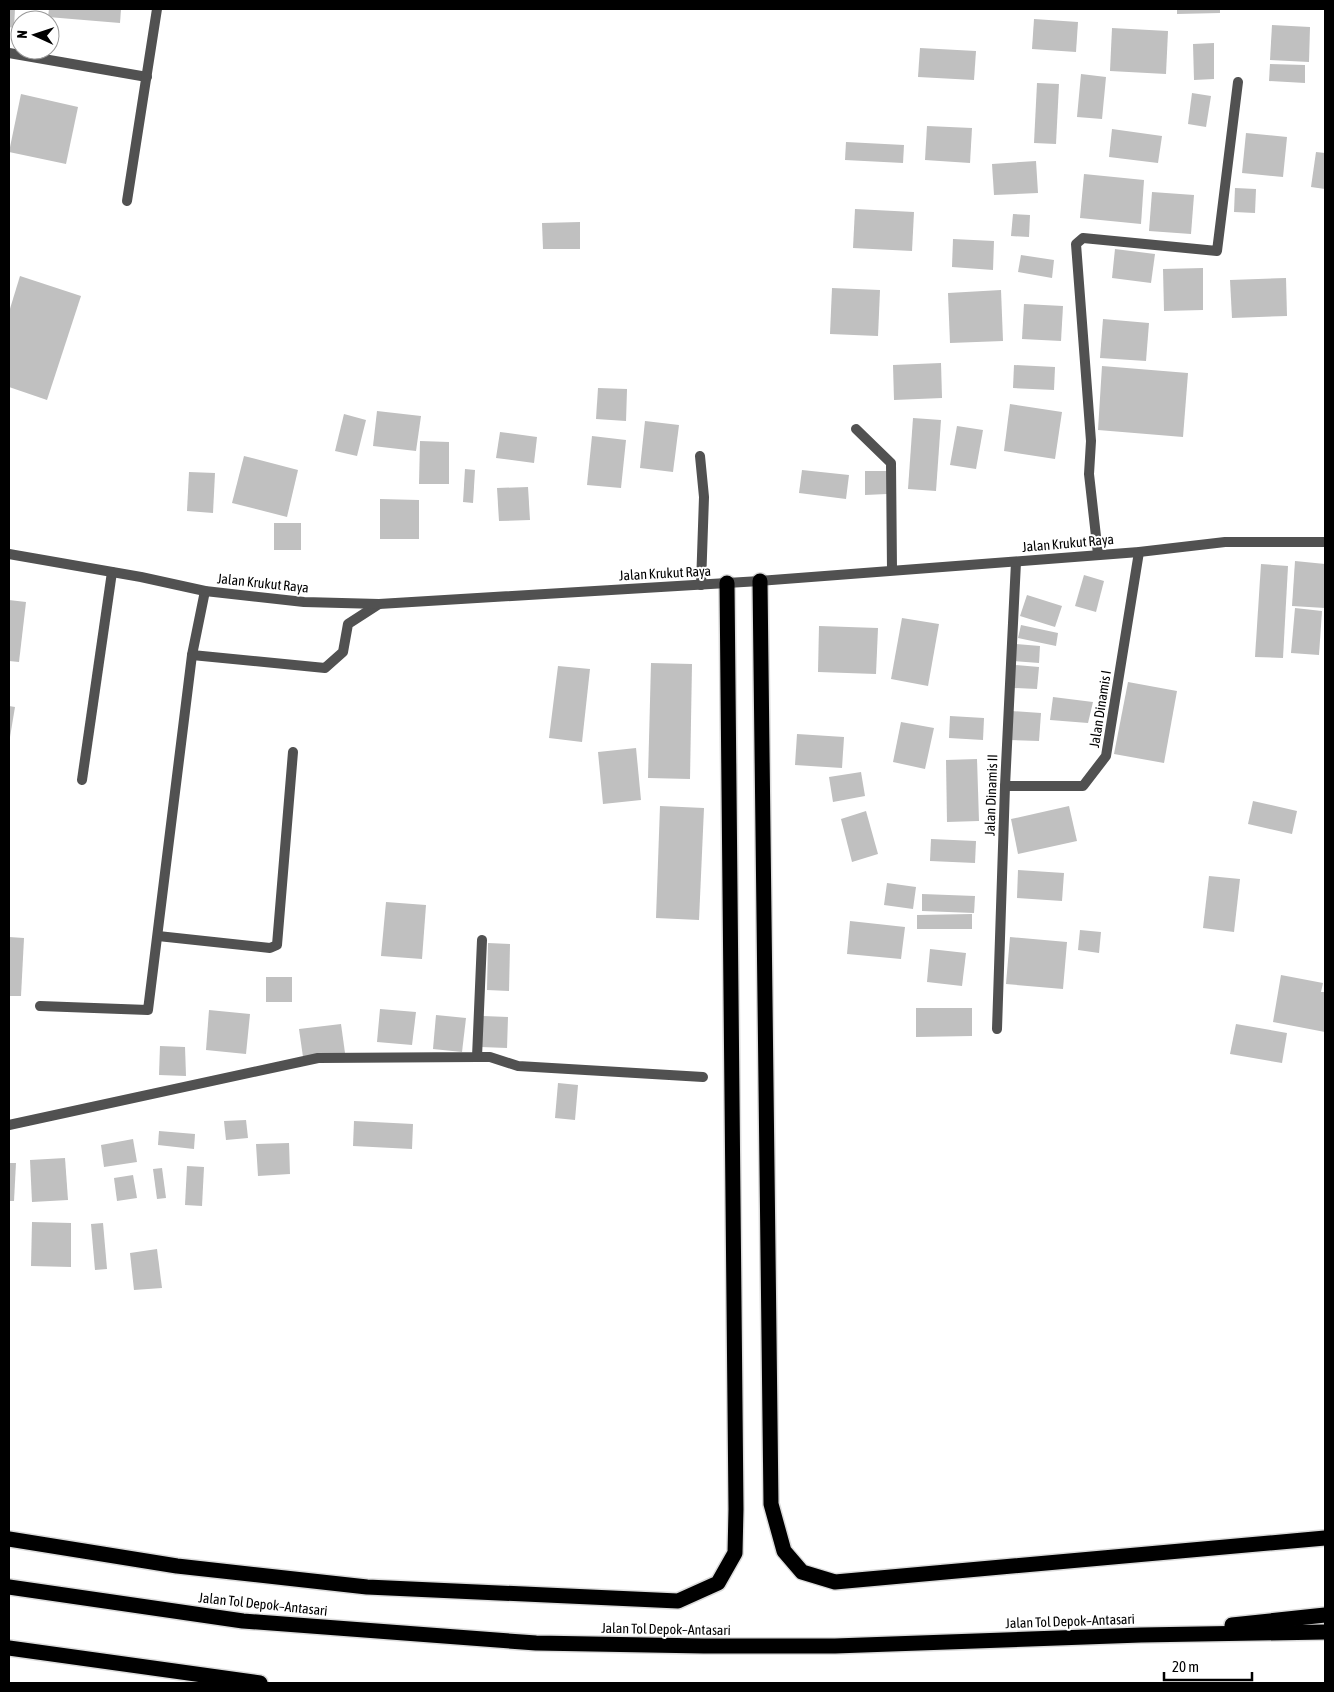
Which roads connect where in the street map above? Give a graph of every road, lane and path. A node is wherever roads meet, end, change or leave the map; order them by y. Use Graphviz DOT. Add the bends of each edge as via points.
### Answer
graph roads {
  1 [pos="157,9"];
  2 [pos="9,53"];
  3 [pos="147,77"];
  4 [pos="1238,82"];
  5 [pos="128,201"];
  6 [pos="856,429"];
  7 [pos="700,456"];
  8 [pos="1325,542"];
  9 [pos="1139,552"];
  10 [pos="9,554"];
  11 [pos="1098,554"];
  12 [pos="1016,562"];
  13 [pos="892,570"];
  14 [pos="112,572"];
  15 [pos="760,581"];
  16 [pos="727,584"];
  17 [pos="702,585"];
  18 [pos="205,591"];
  19 [pos="379,604"];
  20 [pos="192,655"];
  21 [pos="293,752"];
  22 [pos="82,780"];
  23 [pos="1004,786"];
  24 [pos="158,936"];
  25 [pos="482,940"];
  26 [pos="40,1006"];
  27 [pos="997,1029"];
  28 [pos="477,1057"];
  29 [pos="703,1077"];
  30 [pos="9,1125"];
  31 [pos="1325,1538"];
  32 [pos="9,1539"];
  33 [pos="9,1587"];
  34 [pos="1325,1615"];
  35 [pos="1325,1632"];
  36 [pos="1141,1635"];
  37 [pos="9,1648"];
  38 [pos="260,1683"];
  1 -- 3 [label="street"];
  2 -- 3 [label="street"];
  3 -- 5 [label="street"];
  4 -- 11 [label="street" via="1217,251 1083,238 1076,244 1091,441 1089,474"];
  6 -- 13 [label="street" via="891,464"];
  7 -- 17 [label="street" via="704,497"];
  8 -- 9 [label="street, Jalan Krukut Raya" via="1225,542"];
  9 -- 11 [label="street, Jalan Krukut Raya"];
  9 -- 23 [label="street, Jalan Dinamis I" via="1106,756 1083,786"];
  10 -- 14 [label="street, Jalan Krukut Raya"];
  11 -- 12 [label="street, Jalan Krukut Raya"];
  12 -- 13 [label="street, Jalan Krukut Raya"];
  12 -- 23 [label="street, Jalan Dinamis II"];
  13 -- 15 [label="street, Jalan Krukut Raya"];
  14 -- 18 [label="street, Jalan Krukut Raya"];
  14 -- 22 [label="street"];
  15 -- 16 [label="street, Jalan Krukut Raya"];
  15 -- 31 [label="highway" via="771,1504 784,1551 802,1572 835,1582"];
  16 -- 17 [label="street, Jalan Krukut Raya"];
  16 -- 32 [label="highway" via="736,1509 735,1553 718,1583 678,1601 366,1587 177,1566"];
  17 -- 19 [label="street, Jalan Krukut Raya"];
  18 -- 19 [label="street, Jalan Krukut Raya" via="304,602"];
  18 -- 20 [label="street"];
  19 -- 20 [label="street" via="348,624 343,652 325,668"];
  20 -- 24 [label="street"];
  21 -- 24 [label="street" via="278,945 270,948"];
  23 -- 27 [label="street, Jalan Dinamis II"];
  24 -- 26 [label="street" via="148,1010"];
  25 -- 28 [label="street"];
  28 -- 29 [label="street" via="490,1057 518,1066"];
  28 -- 30 [label="street" via="318,1058"];
  33 -- 36 [label="highway, Jalan Tol Depok–Antasari" via="243,1621 536,1643 835,1646"];
  34 -- 36 [label="highway"];
  35 -- 36 [label="highway, Jalan Tol Depok–Antasari"];
  37 -- 38 [label="highway"];
}
